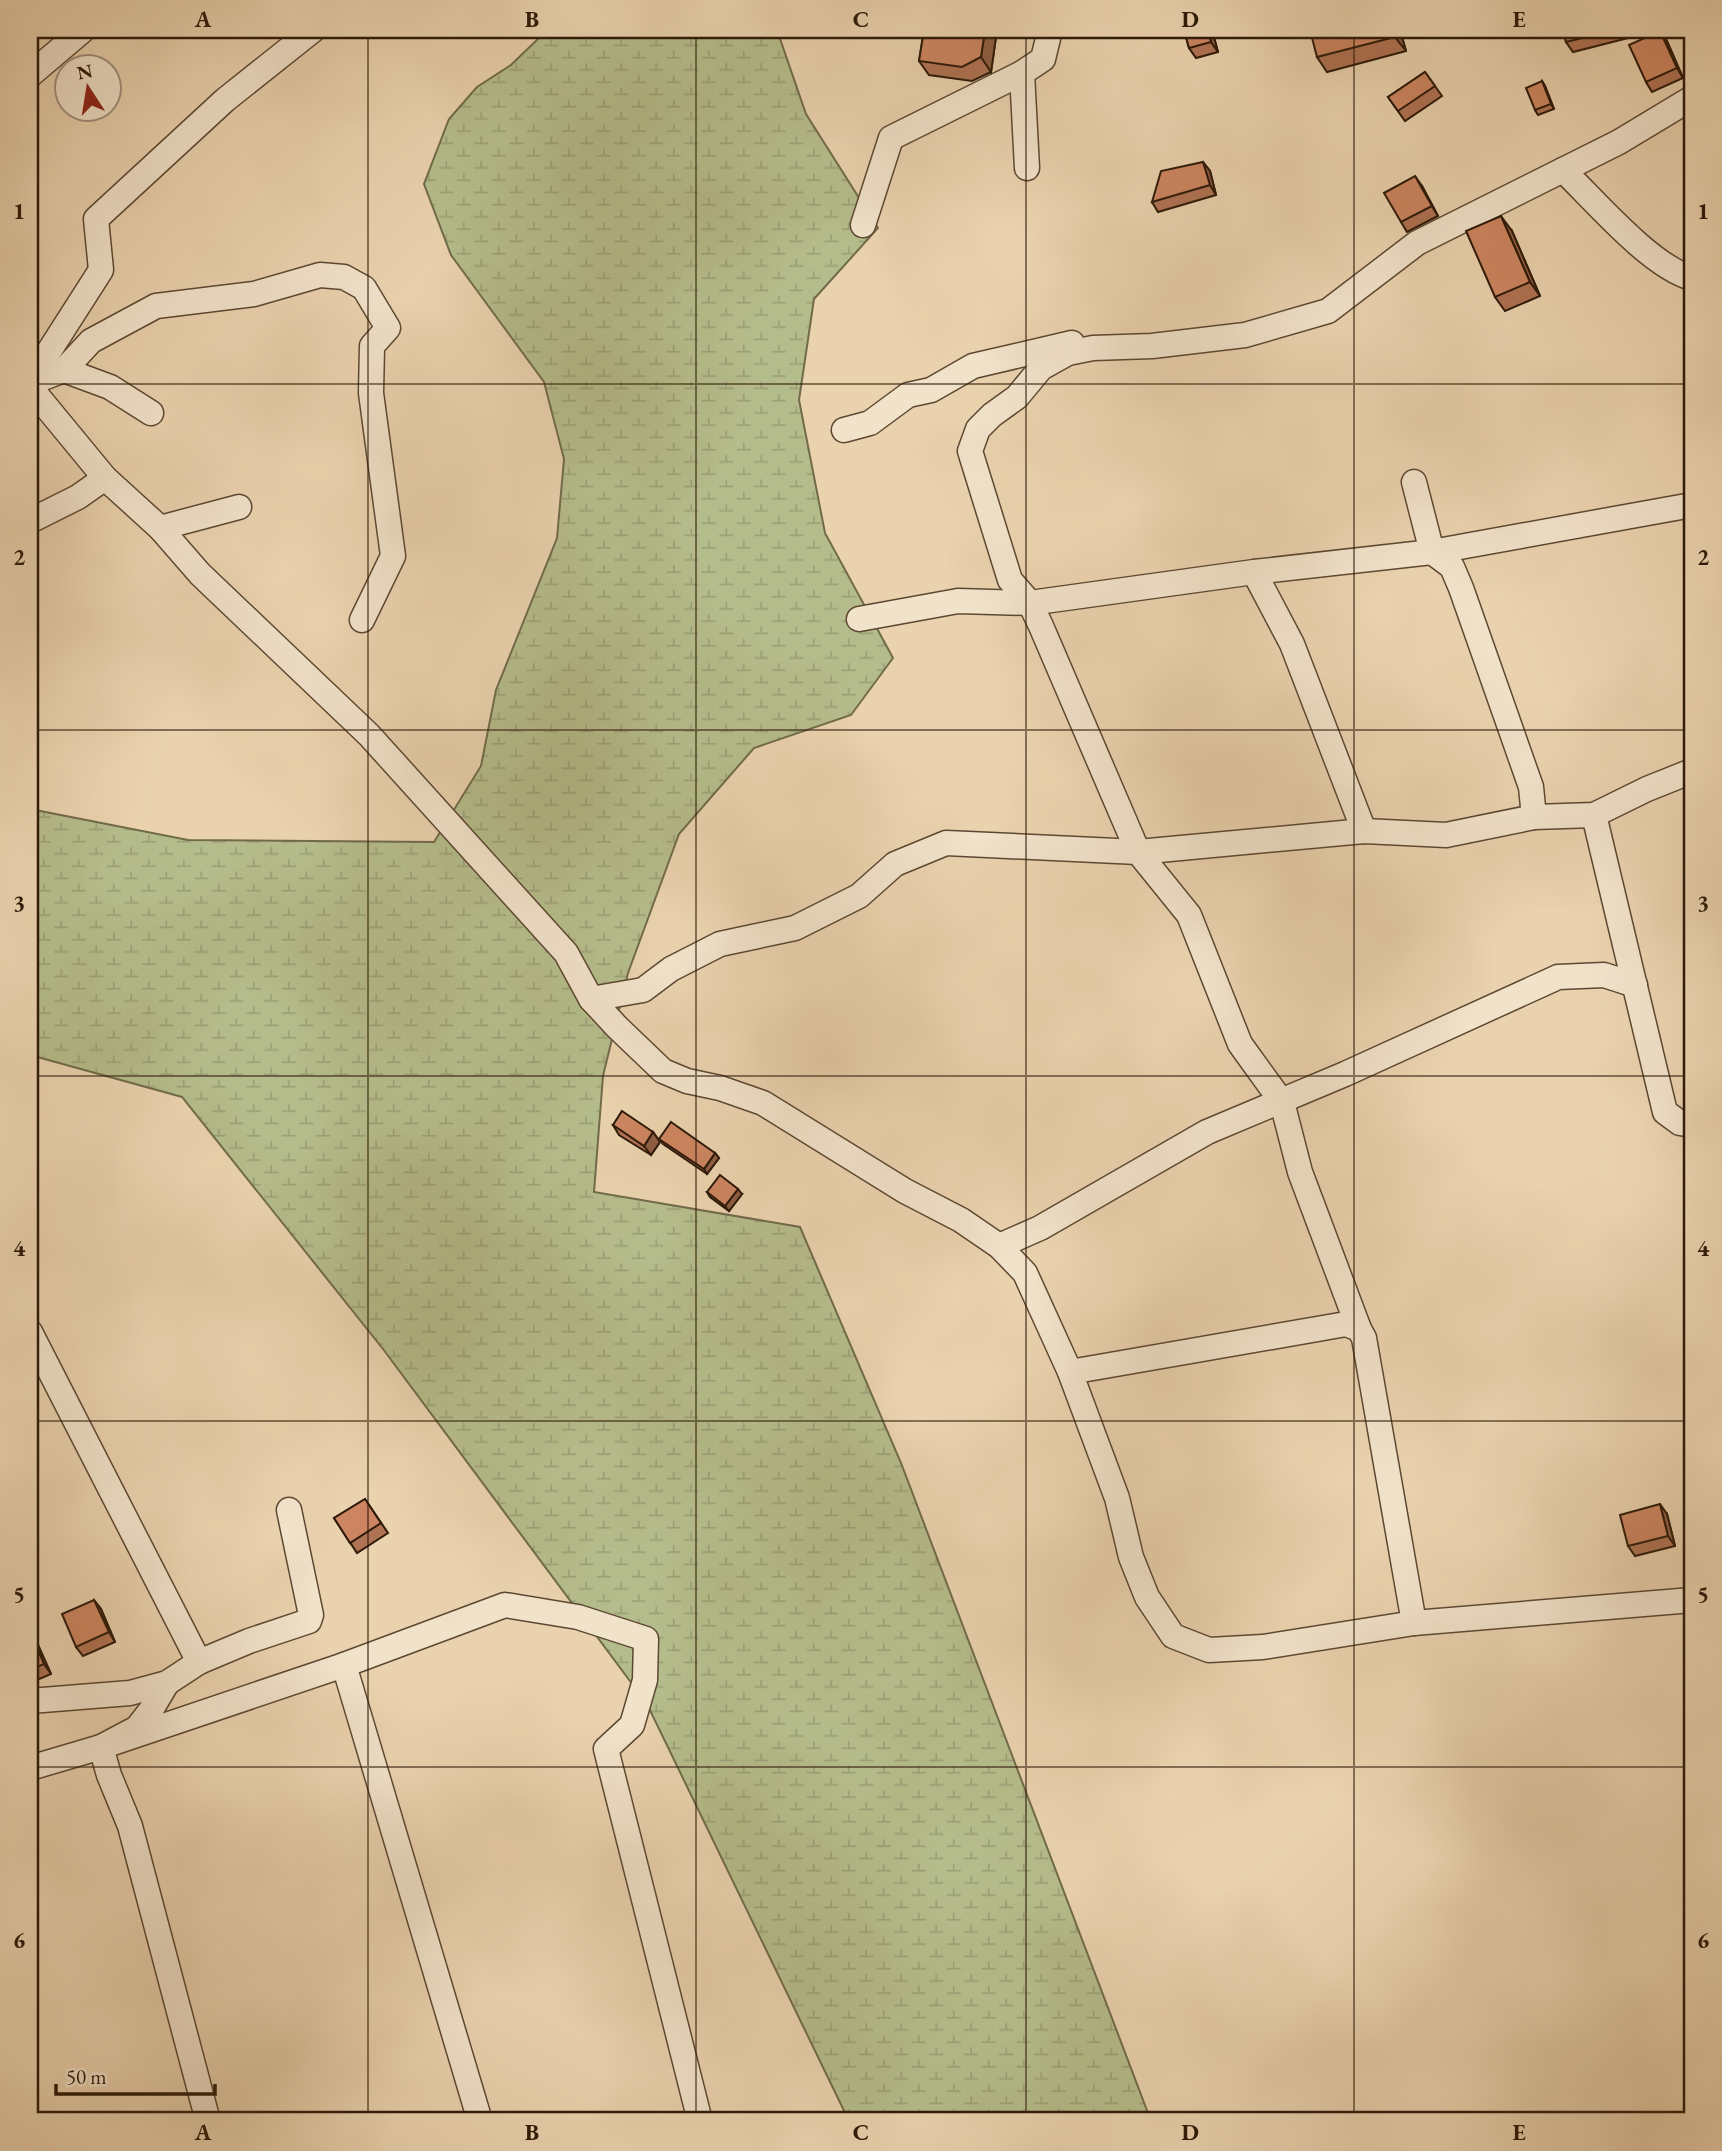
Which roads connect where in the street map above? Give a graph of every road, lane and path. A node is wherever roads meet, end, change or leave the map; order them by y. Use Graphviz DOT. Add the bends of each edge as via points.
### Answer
graph roads {
  1 [pos="83,30"];
  2 [pos="313,30"];
  3 [pos="1049,30"];
  4 [pos="1022,73"];
  5 [pos="30,75"];
  6 [pos="1692,98"];
  7 [pos="1027,168"];
  8 [pos="1563,170"];
  9 [pos="863,225"];
  10 [pos="1692,278"];
  11 [pos="1093,348"];
  12 [pos="64,370"];
  13 [pos="30,384"];
  14 [pos="151,413"];
  15 [pos="844,430"];
  16 [pos="105,478"];
  17 [pos="1414,482"];
  18 [pos="239,507"];
  19 [pos="1689,513"];
  20 [pos="30,521"];
  21 [pos="160,528"];
  22 [pos="1432,552"];
  23 [pos="1254,572"];
  24 [pos="1030,603"];
  25 [pos="362,620"];
  26 [pos="859,620"];
  27 [pos="1692,771"];
  28 [pos="1594,816"];
  29 [pos="1534,817"];
  30 [pos="1364,831"];
  31 [pos="1138,852"];
  32 [pos="1635,985"];
  33 [pos="591,999"];
  34 [pos="1282,1102"];
  35 [pos="1692,1125"];
  36 [pos="999,1246"];
  37 [pos="1359,1329"];
  38 [pos="30,1332"];
  39 [pos="1070,1371"];
  40 [pos="289,1510"];
  41 [pos="1692,1600"];
  42 [pos="1415,1623"];
  43 [pos="199,1662"];
  44 [pos="344,1665"];
  45 [pos="167,1683"];
  46 [pos="30,1701"];
  47 [pos="101,1747"];
  48 [pos="30,1768"];
  49 [pos="208,2121"];
  50 [pos="480,2121"];
  51 [pos="700,2121"];
  1 -- 5 [label="street"];
  2 -- 13 [label="street" via="225,100 96,219 101,270"];
  3 -- 4 [label="street" via="1042,59"];
  4 -- 7 [label="street"];
  4 -- 9 [label="street" via="891,138"];
  6 -- 8 [label="street"];
  8 -- 10 [label="street" via="1653,258"];
  8 -- 11 [label="street" via="1417,243 1328,311 1245,335"];
  11 -- 15 [label="street" via="1069,342 973,366 931,390 908,395 870,423"];
  11 -- 24 [label="street" via="1068,353 1041,368 1017,397 978,429 970,451 1010,580"];
  12 -- 13 [label="street"];
  12 -- 14 [label="street" via="110,387"];
  12 -- 25 [label="street" via="90,341 156,306 254,294 320,275 344,277 364,288 388,328 372,345 371,393 393,556"];
  13 -- 16 [label="street"];
  16 -- 20 [label="street"];
  16 -- 21 [label="street"];
  17 -- 22 [label="street"];
  18 -- 21 [label="street"];
  19 -- 22 [label="street"];
  21 -- 33 [label="street" via="200,574 369,736 439,811 566,953"];
  22 -- 23 [label="street"];
  22 -- 29 [label="street" via="1452,567 1461,588 1531,787"];
  23 -- 24 [label="street"];
  23 -- 30 [label="street" via="1292,644"];
  24 -- 26 [label="street" via="958,601"];
  24 -- 31 [label="street"];
  27 -- 28 [label="street"];
  28 -- 29 [label="street"];
  28 -- 32 [label="street"];
  29 -- 30 [label="street" via="1446,835"];
  30 -- 31 [label="street"];
  31 -- 33 [label="street" via="946,843 895,864 859,896 795,928 720,944 671,969 643,990"];
  31 -- 34 [label="street" via="1189,915 1240,1044"];
  32 -- 34 [label="street" via="1604,975 1558,977"];
  32 -- 35 [label="street" via="1665,1112"];
  33 -- 36 [label="street" via="663,1071 762,1103"];
  34 -- 36 [label="street" via="1207,1132 1040,1228"];
  34 -- 37 [label="street" via="1300,1172"];
  36 -- 39 [label="street" via="1024,1273"];
  37 -- 39 [label="street" via="1346,1324"];
  37 -- 42 [label="street"];
  38 -- 43 [label="street"];
  39 -- 42 [label="street" via="1117,1498 1147,1597 1173,1636 1209,1650 1222,1650"];
  40 -- 43 [label="street" via="309,1621"];
  41 -- 42 [label="street"];
  43 -- 45 [label="street"];
  44 -- 47 [label="street"];
  44 -- 50 [label="street"];
  44 -- 51 [label="street" via="505,1605 578,1617 646,1639 645,1680 632,1725 606,1749"];
  45 -- 46 [label="street" via="130,1693"];
  45 -- 47 [label="street" via="136,1728"];
  47 -- 48 [label="street"];
  47 -- 49 [label="street" via="130,1826"];
}
